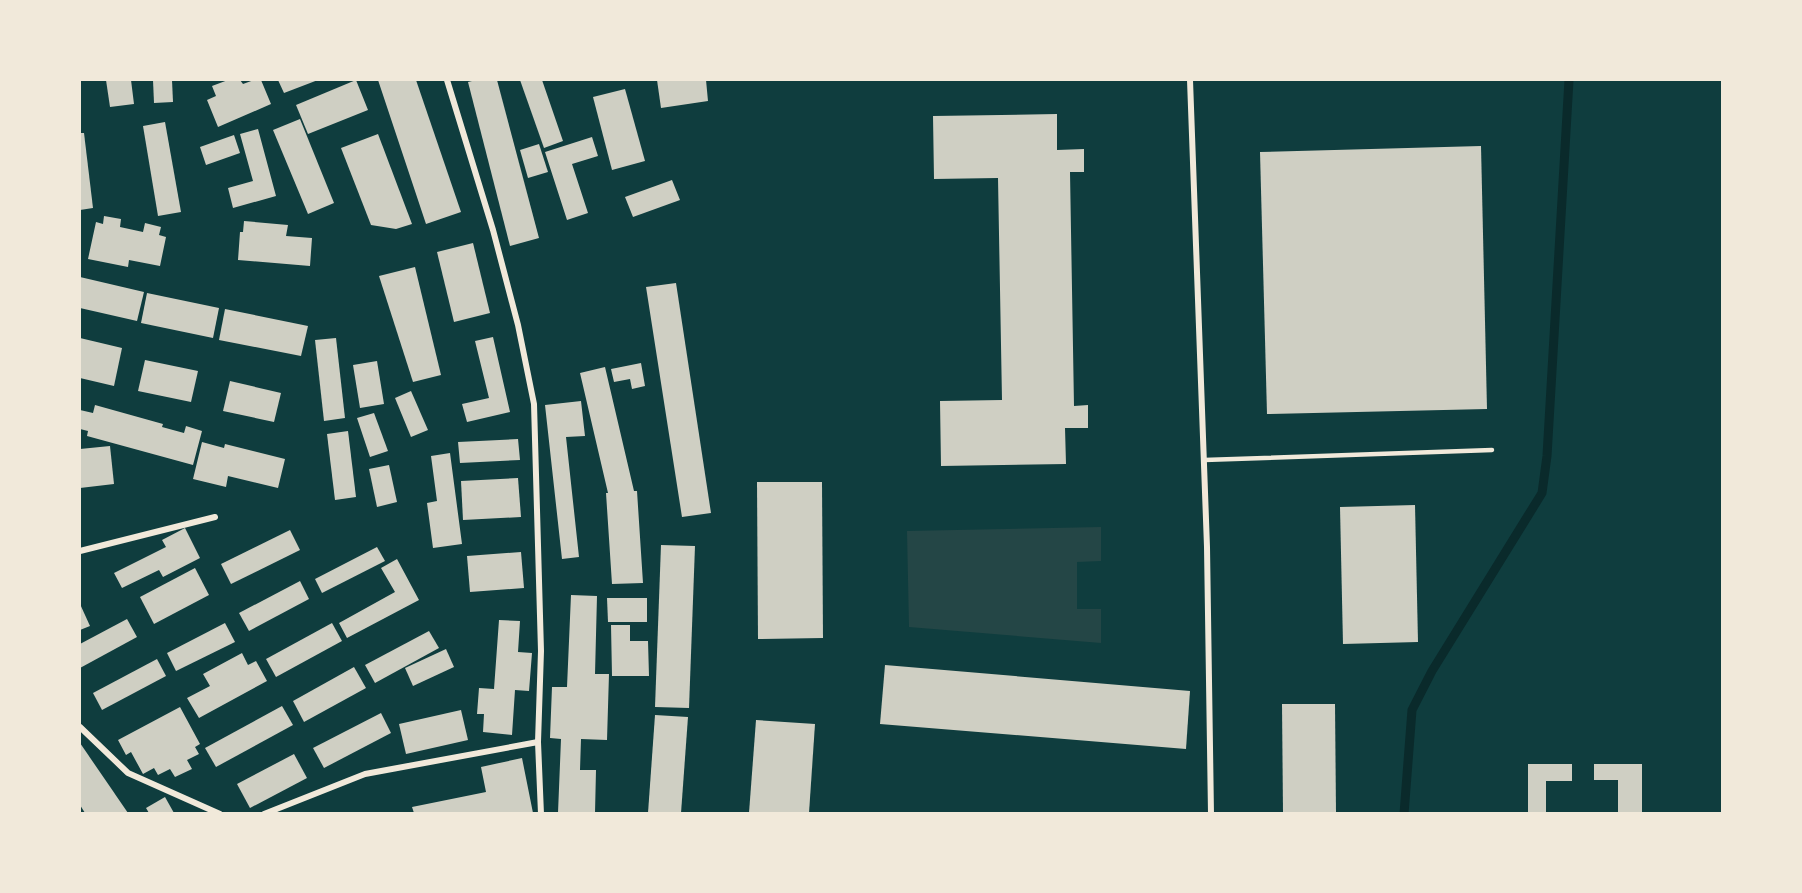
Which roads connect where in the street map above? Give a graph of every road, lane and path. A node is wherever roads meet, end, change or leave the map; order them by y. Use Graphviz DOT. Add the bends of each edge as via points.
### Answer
graph roads {
  1 [pos="447,80"];
  2 [pos="1190,80"];
  3 [pos="1492,450"];
  4 [pos="1204,460"];
  5 [pos="215,517"];
  6 [pos="80,551"];
  7 [pos="80,727"];
  8 [pos="538,742"];
  9 [pos="220,813"];
  10 [pos="264,813"];
  11 [pos="541,813"];
  12 [pos="1211,813"];
  1 -- 8 [label="street" via="493,230 534,404 540,651"];
  2 -- 4 [label="street"];
  3 -- 4 [label="lane"];
  4 -- 12 [label="street"];
  5 -- 6 [label="street"];
  7 -- 9 [label="street" via="128,773"];
  8 -- 10 [label="street" via="365,774"];
  8 -- 11 [label="street"];
}
